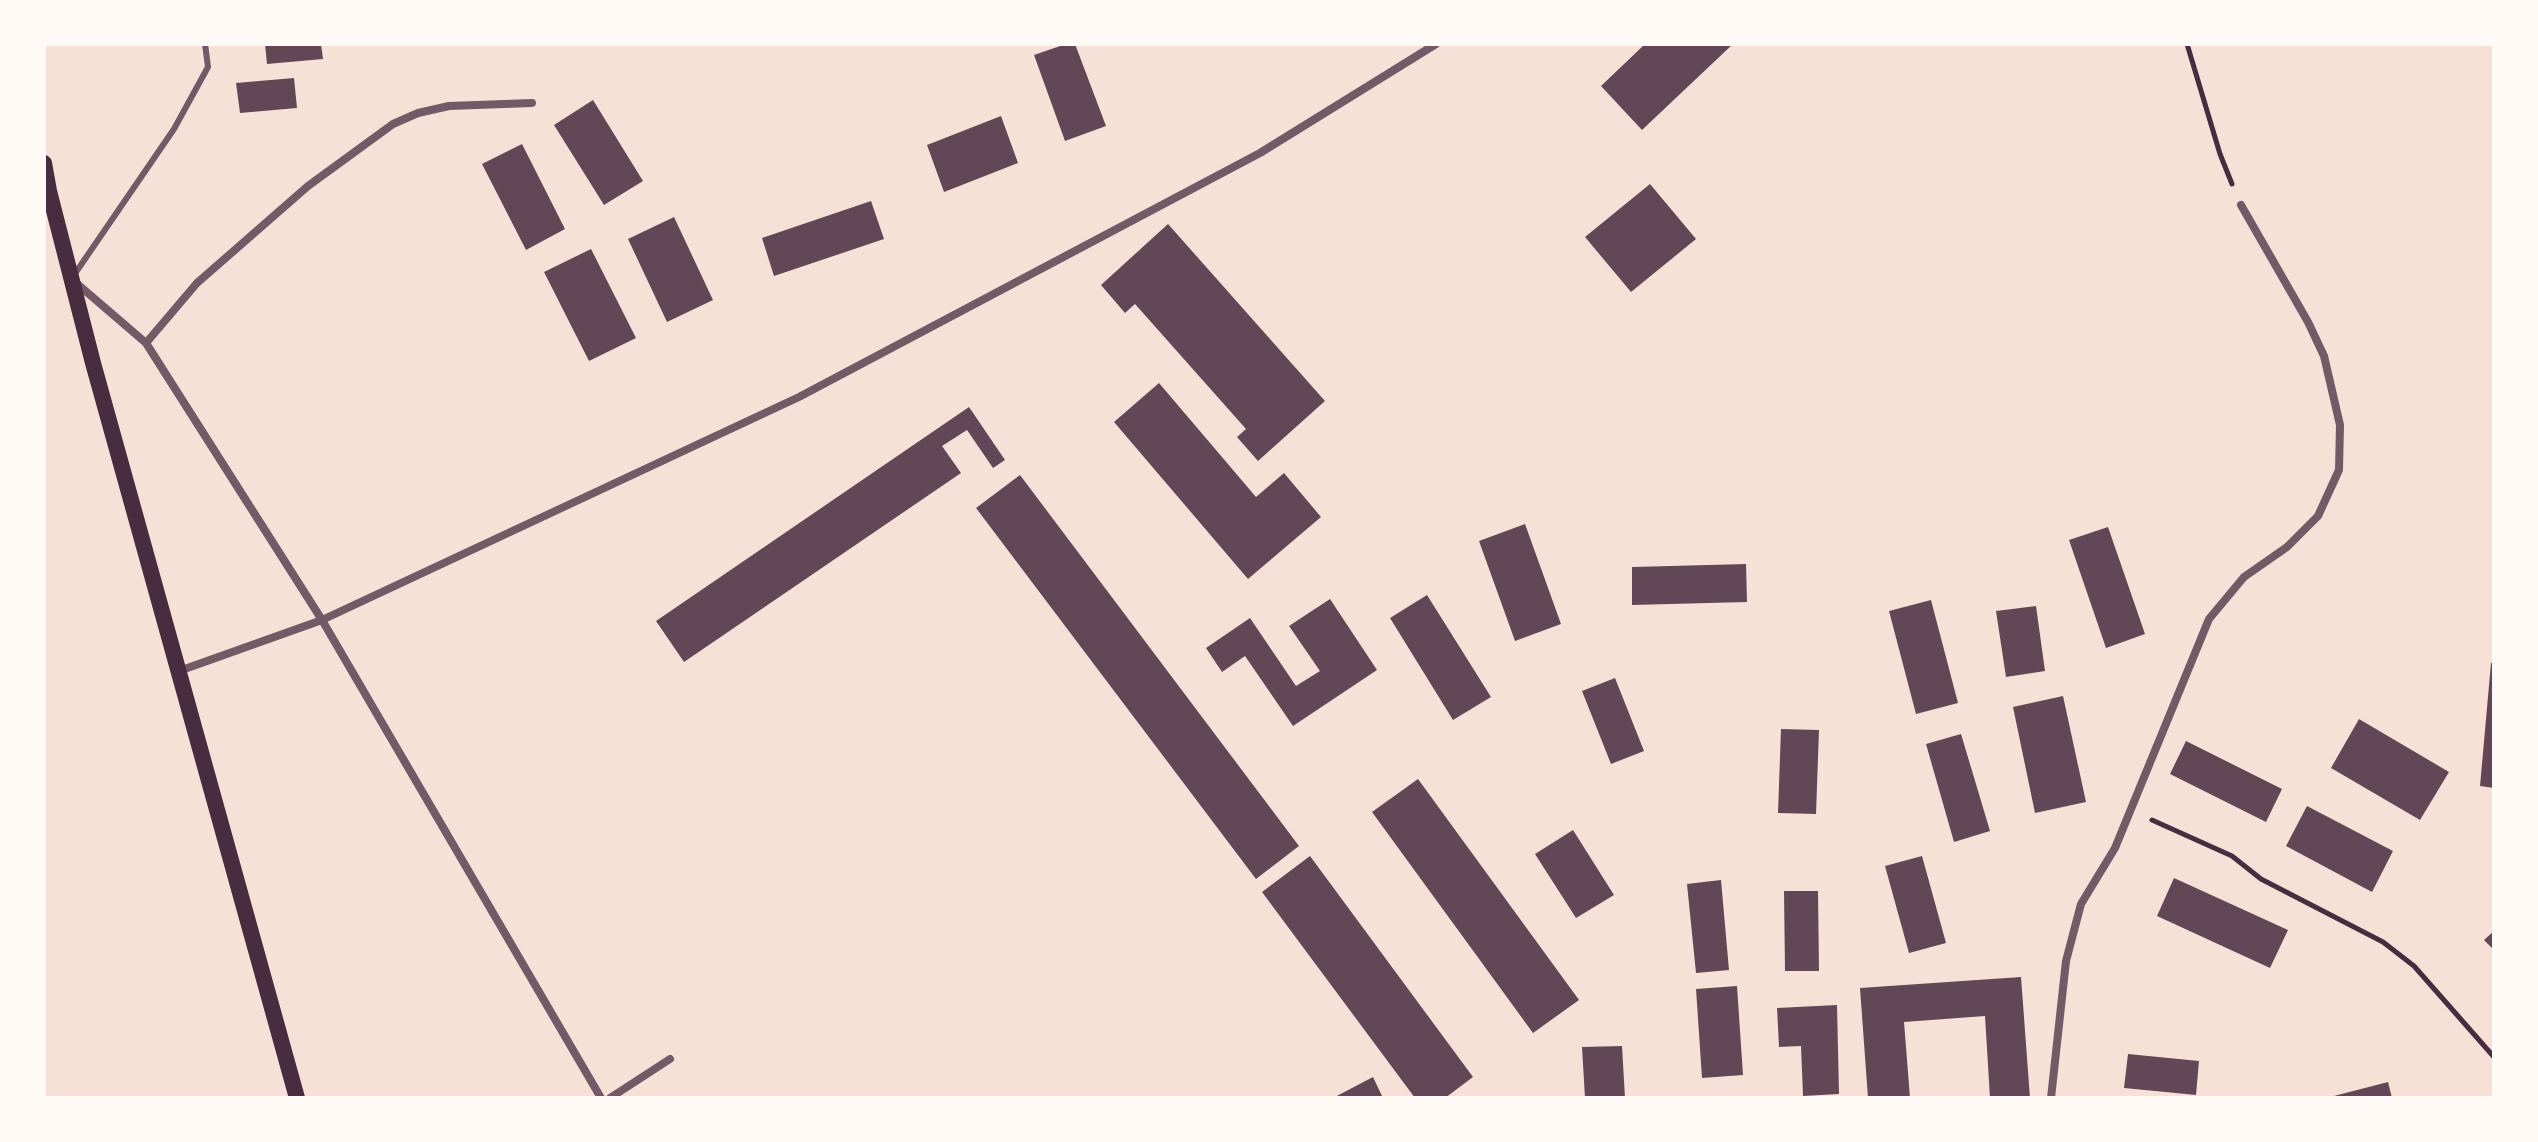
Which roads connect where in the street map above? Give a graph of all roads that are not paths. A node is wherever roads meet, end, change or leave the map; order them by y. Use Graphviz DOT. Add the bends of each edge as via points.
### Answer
graph roads {
  1 [pos="205,44"];
  2 [pos="1436,44"];
  3 [pos="532,103"];
  4 [pos="44,163"];
  5 [pos="2241,205"];
  6 [pos="72,278"];
  7 [pos="146,343"];
  8 [pos="322,620"];
  9 [pos="178,671"];
  10 [pos="670,1059"];
  11 [pos="297,1098"];
  12 [pos="601,1098"];
  13 [pos="610,1098"];
  14 [pos="2051,1098"];
  1 -- 6 [label="lane" via="208,67 174,129"];
  2 -- 8 [label="street" via="1260,153 799,397"];
  3 -- 7 [label="street" via="449,106 393,124 308,186 197,283"];
  4 -- 6 [label="main road"];
  5 -- 14 [label="street" via="2324,356 2340,425 2339,470 2318,516 2287,547 2244,577 2209,619 2115,848 2081,904 2066,961"];
  6 -- 7 [label="street"];
  6 -- 9 [label="main road"];
  7 -- 8 [label="street"];
  8 -- 9 [label="street"];
  8 -- 12 [label="street"];
  9 -- 11 [label="main road"];
  10 -- 13 [label="street"];
}
